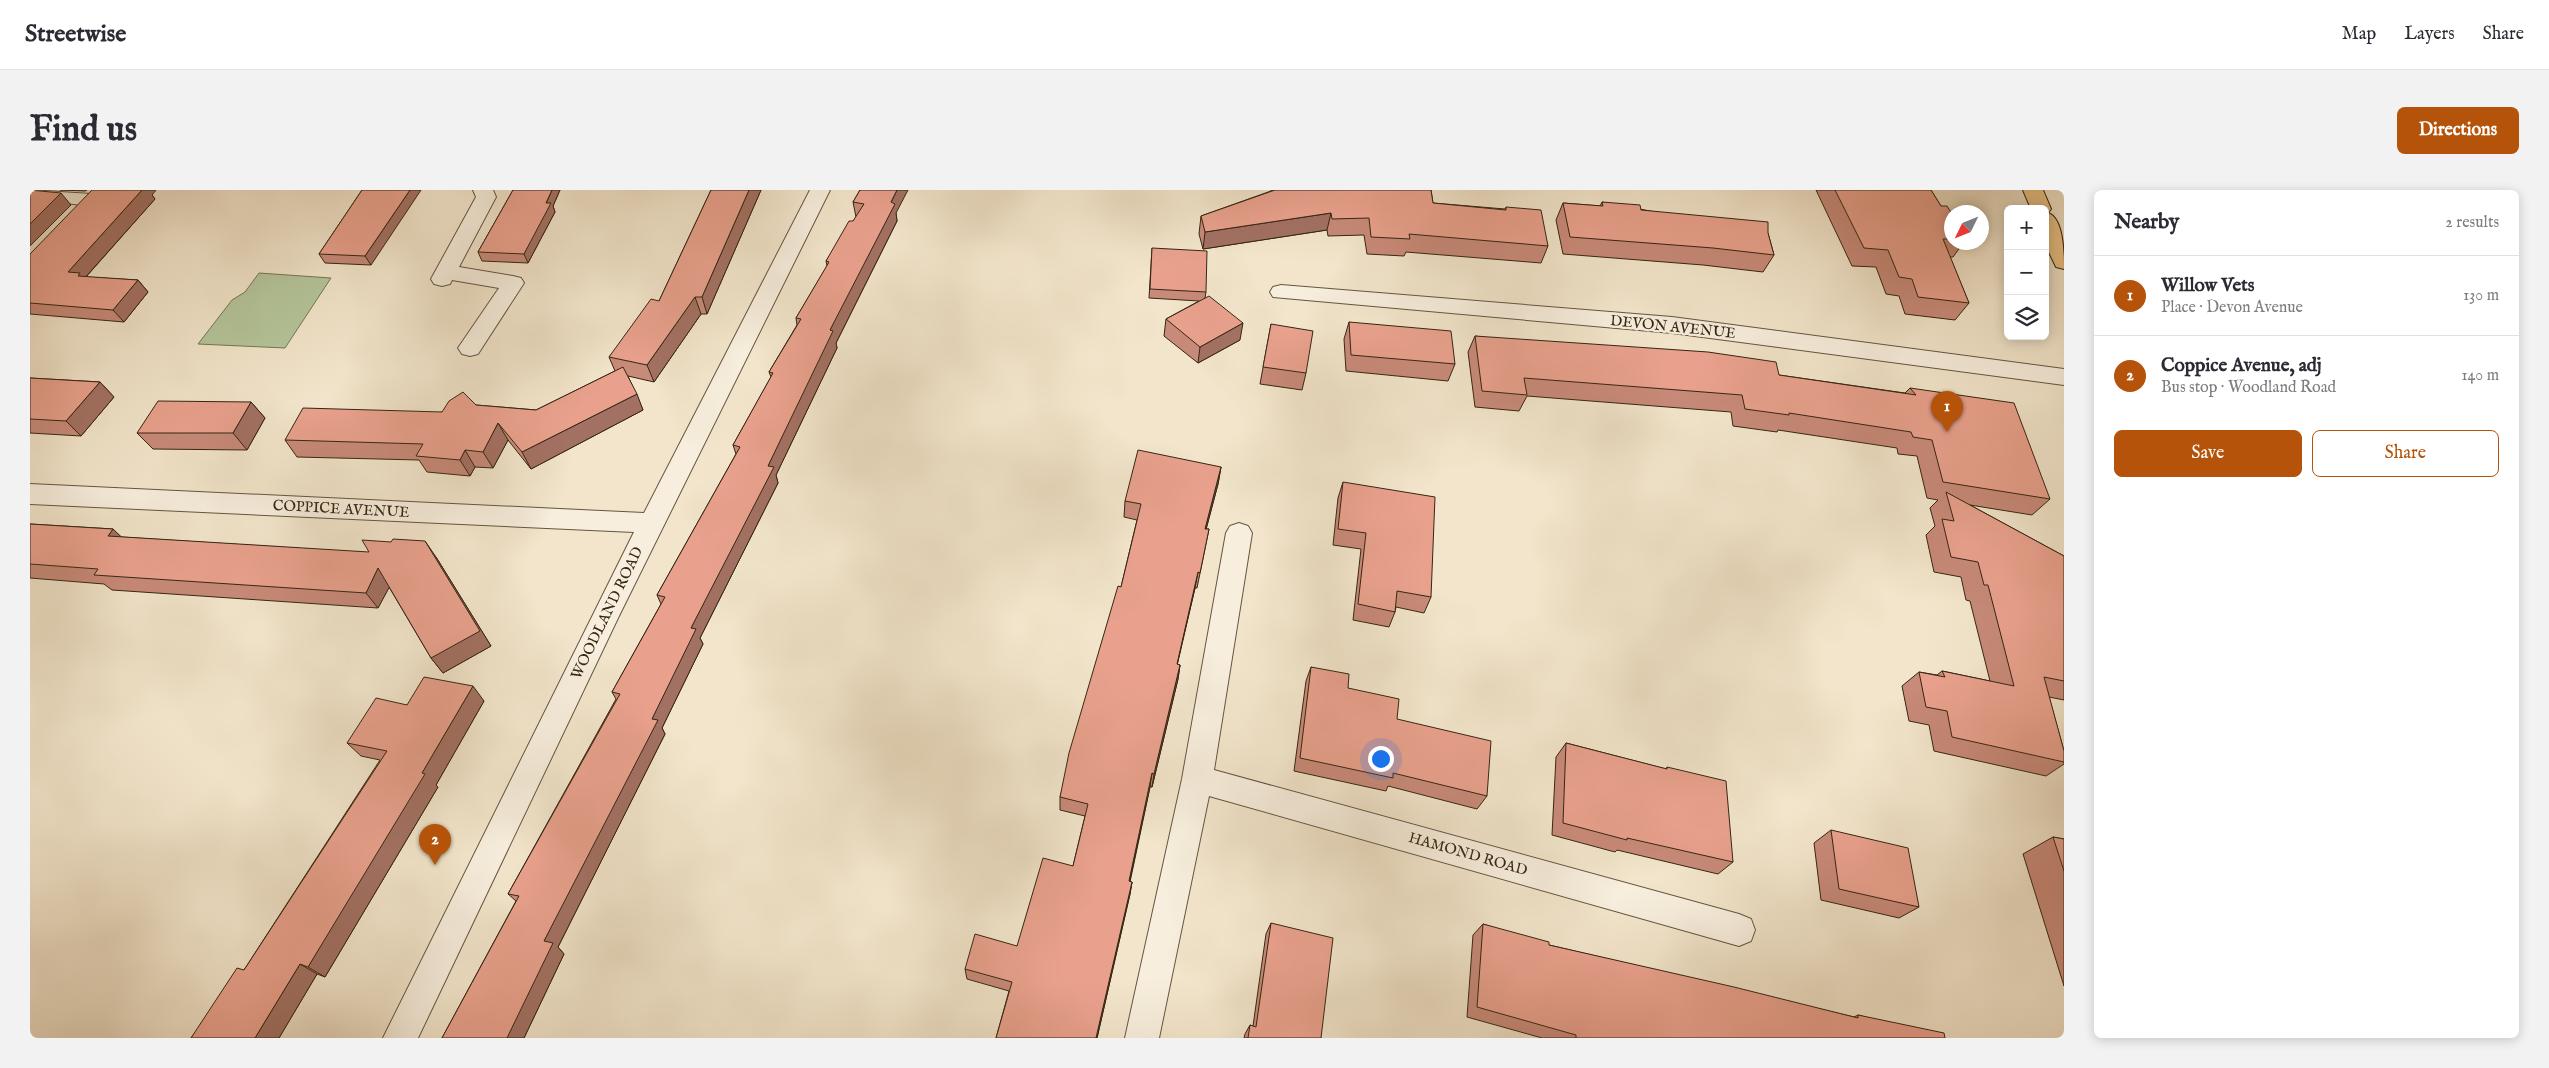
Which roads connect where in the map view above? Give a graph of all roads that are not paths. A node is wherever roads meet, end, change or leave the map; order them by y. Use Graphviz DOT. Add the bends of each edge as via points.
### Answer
graph roads {
  1 [pos="483,190"];
  2 [pos="820,190"];
  3 [pos="2033,190"];
  4 [pos="30,193"];
  5 [pos="96,195"];
  6 [pos="2039,205"];
  7 [pos="71,220"];
  8 [pos="2049,227"];
  9 [pos="2063,256"];
  10 [pos="1281,292"];
  11 [pos="470,348"];
  12 [pos="2064,377"];
  13 [pos="30,494"];
  14 [pos="652,523"];
  15 [pos="1239,533"];
  16 [pos="1197,778"];
  17 [pos="1739,930"];
  18 [pos="400,1038"];
  19 [pos="1142,1038"];
  1 -- 11 [label="street" via="486,197 444,276 513,283"];
  2 -- 14 [label="street, WOODLAND ROAD"];
  3 -- 6 [label="main road"];
  4 -- 5 [label="street"];
  5 -- 7 [label="street"];
  8 -- 9 [label="main road"];
  10 -- 12 [label="street, DEVON AVENUE" via="1672,325"];
  13 -- 14 [label="street, COPPICE AVENUE"];
  14 -- 18 [label="street, WOODLAND ROAD"];
  15 -- 16 [label="street"];
  16 -- 17 [label="street, HAMOND ROAD"];
  16 -- 19 [label="street"];
}
